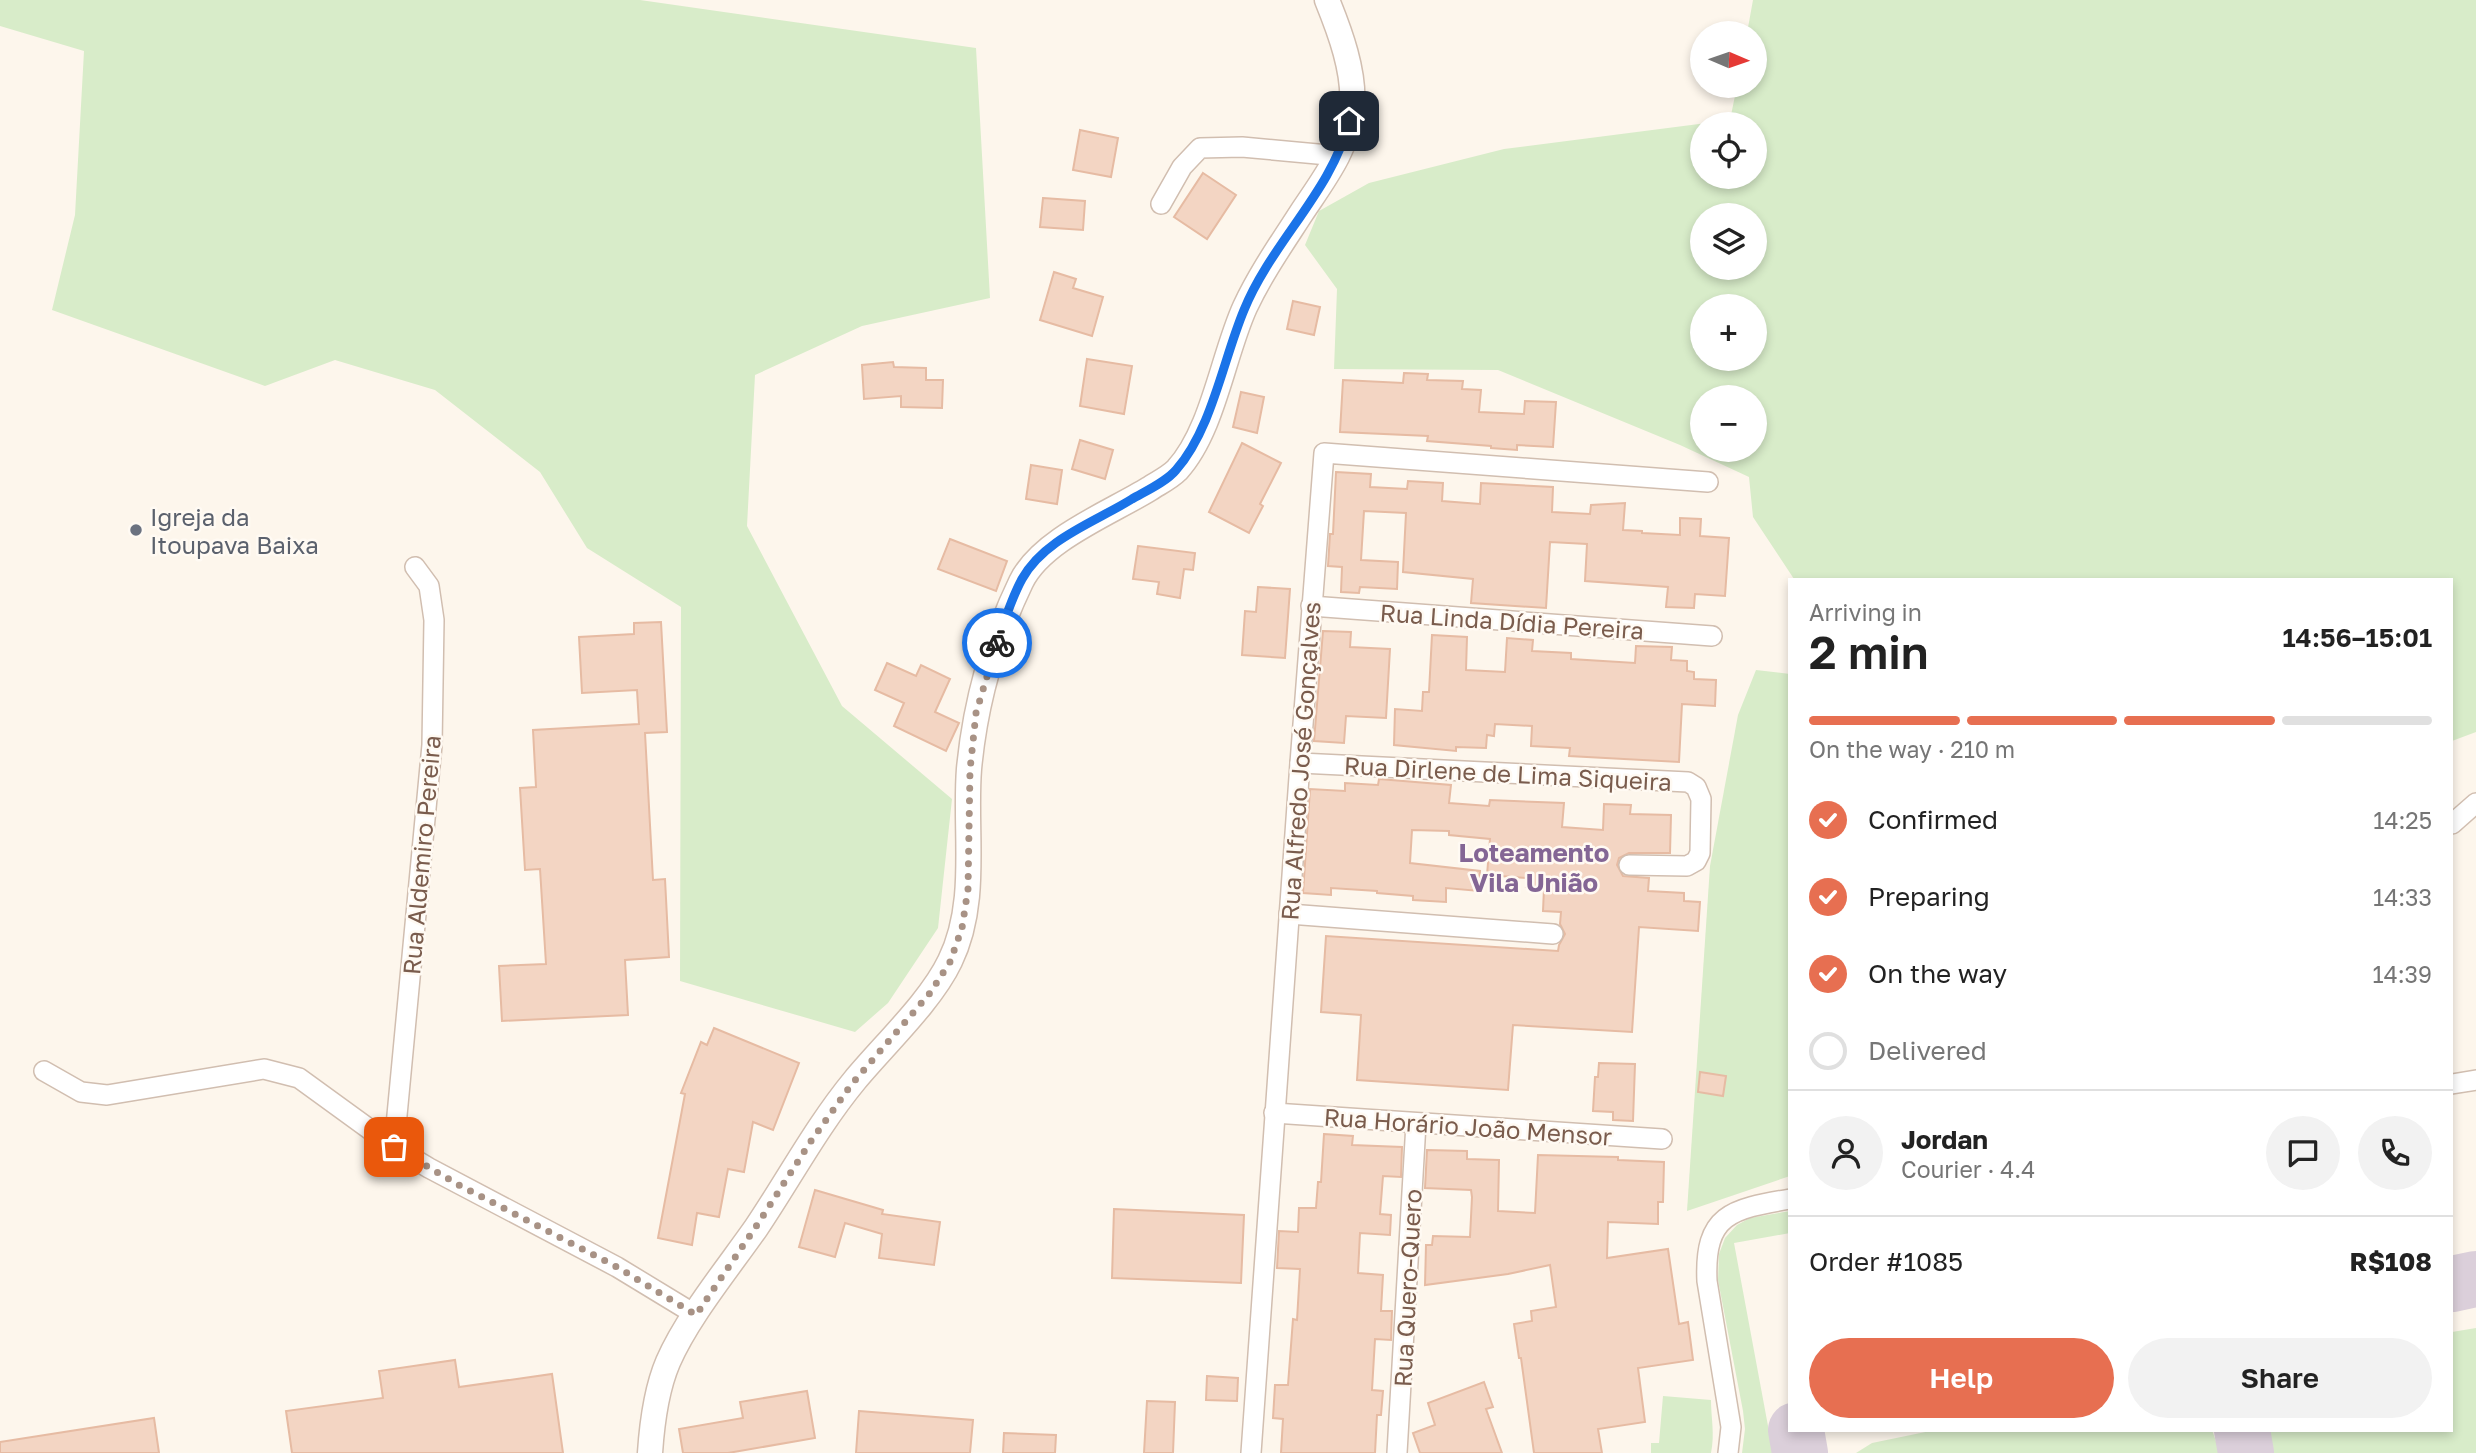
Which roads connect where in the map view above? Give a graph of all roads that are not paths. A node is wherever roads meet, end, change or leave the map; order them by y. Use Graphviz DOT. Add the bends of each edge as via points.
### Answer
graph roads {
  1 [pos="1327,0"];
  2 [pos="1339,156"];
  3 [pos="1161,204"];
  4 [pos="1708,482"];
  5 [pos="415,567"];
  6 [pos="1311,606"];
  7 [pos="1712,636"];
  8 [pos="1300,764"];
  9 [pos="2476,803"];
  10 [pos="2453,823"];
  11 [pos="1629,865"];
  12 [pos="1289,914"];
  13 [pos="1553,934"];
  14 [pos="44,1071"];
  15 [pos="2476,1080"];
  16 [pos="2453,1084"];
  17 [pos="1274,1113"];
  18 [pos="1416,1123"];
  19 [pos="1662,1139"];
  20 [pos="394,1147"];
  21 [pos="1788,1199"];
  22 [pos="696,1315"];
  23 [pos="650,1453"];
  24 [pos="1251,1453"];
  25 [pos="1397,1453"];
  26 [pos="1728,1453"];
  1 -- 2 [label="street" via="1351,80 1352,106"];
  2 -- 3 [label="street" via="1200,148 1182,167"];
  2 -- 22 [label="street" via="1271,259 1245,308 1189,454 1174,473 1039,556 1022,578 976,713 968,889 962,928 950,962 930,993 851,1085"];
  4 -- 6 [label="street, Rua Alfredo José Gonçalves" via="1324,453"];
  5 -- 20 [label="street, Rua Aldemiro Pereira" via="429,586 435,620 432,745"];
  6 -- 7 [label="street, Rua Linda Dídia Pereira"];
  6 -- 8 [label="street, Rua Alfredo José Gonçalves"];
  8 -- 11 [label="street, Rua Dirlene de Lima Siqueira" via="1688,782 1696,787 1701,799 1696,861 1687,866"];
  8 -- 12 [label="street, Rua Alfredo José Gonçalves"];
  9 -- 10 [label="street"];
  12 -- 13 [label="street"];
  12 -- 17 [label="street, Rua Alfredo José Gonçalves"];
  14 -- 20 [label="street" via="81,1092 107,1095 264,1069 299,1078"];
  15 -- 16 [label="street"];
  17 -- 18 [label="street, Rua Horário João Mensor"];
  17 -- 24 [label="street, Rua Alfredo José Gonçalves"];
  18 -- 19 [label="street, Rua Horário João Mensor"];
  18 -- 25 [label="street, Rua Quero-Quero"];
  20 -- 22 [label="street" via="617,1267"];
  21 -- 26 [label="street" via="1754,1205 1720,1221 1709,1239 1707,1281 1731,1427"];
  22 -- 23 [label="street" via="666,1367 655,1406"];
}
